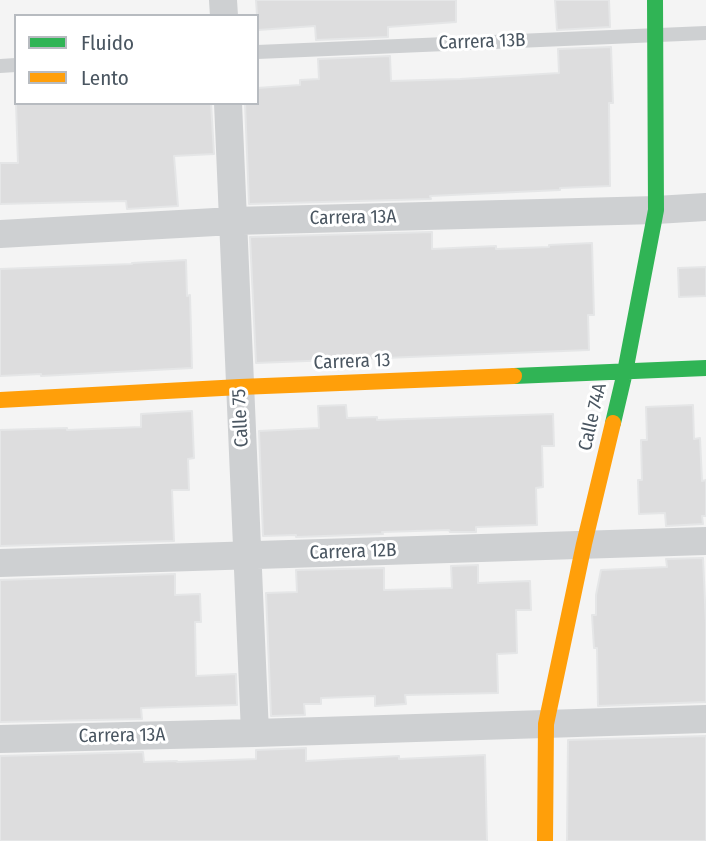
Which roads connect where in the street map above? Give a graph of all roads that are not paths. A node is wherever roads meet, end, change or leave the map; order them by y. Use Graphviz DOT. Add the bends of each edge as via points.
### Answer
graph roads {
  1 [pos="655,0"];
  2 [pos="706,33"];
  3 [pos="656,35"];
  4 [pos="259,52"];
  5 [pos="228,105"];
  6 [pos="706,207"];
  7 [pos="656,210"];
  8 [pos="233,221"];
  9 [pos="0,234"];
  10 [pos="706,368"];
  11 [pos="625,372"];
  12 [pos="240,387"];
  13 [pos="0,400"];
  14 [pos="706,541"];
  15 [pos="584,544"];
  16 [pos="247,556"];
  17 [pos="0,563"];
  18 [pos="706,719"];
  19 [pos="546,724"];
  20 [pos="255,733"];
  21 [pos="0,739"];
  22 [pos="545,841"];
  1 -- 3 [label="street, Calle 74A"];
  2 -- 3 [label="lane, Carrera 13B"];
  3 -- 4 [label="lane, Carrera 13B"];
  3 -- 7 [label="street, Calle 74A"];
  5 -- 8 [label="street, Calle 75"];
  6 -- 7 [label="street, Carrera 13A"];
  7 -- 8 [label="street, Carrera 13A"];
  7 -- 11 [label="street, Calle 74A"];
  8 -- 9 [label="street, Carrera 13A"];
  8 -- 12 [label="street, Calle 75"];
  10 -- 11 [label="street, Carrera 13"];
  11 -- 12 [label="street, Carrera 13"];
  11 -- 15 [label="street, Calle 74A"];
  12 -- 13 [label="street, Carrera 13"];
  12 -- 16 [label="street, Calle 75"];
  14 -- 15 [label="street, Carrera 12B"];
  15 -- 16 [label="street, Carrera 12B"];
  15 -- 19 [label="street, Calle 74A"];
  16 -- 17 [label="street, Carrera 12B"];
  16 -- 20 [label="street, Calle 75"];
  18 -- 19 [label="street, Carrera 13A"];
  19 -- 20 [label="street, Carrera 13A"];
  19 -- 22 [label="street, Calle 74A"];
  20 -- 21 [label="street, Carrera 13A"];
}
